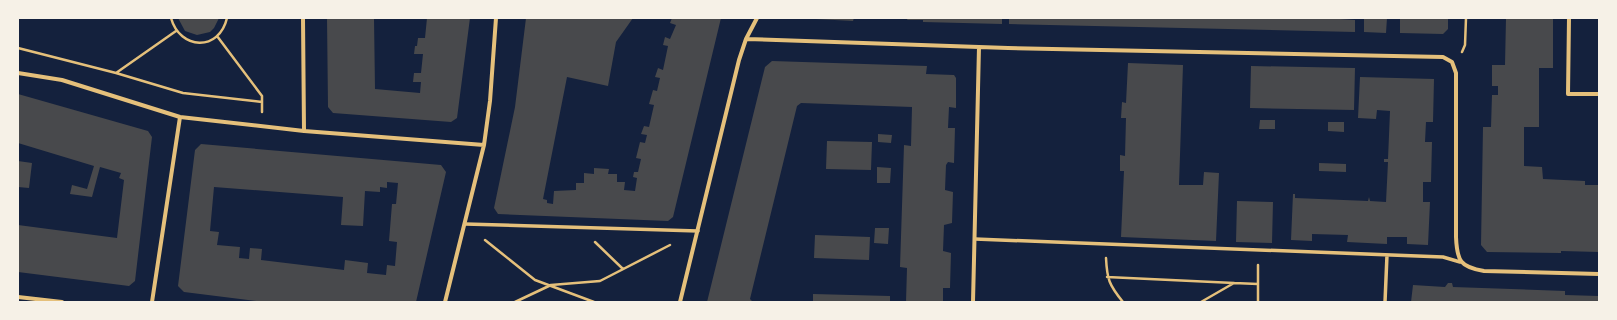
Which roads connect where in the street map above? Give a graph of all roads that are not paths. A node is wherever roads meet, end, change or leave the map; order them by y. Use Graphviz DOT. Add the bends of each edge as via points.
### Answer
graph roads {
  1 [pos="303,18"];
  2 [pos="496,18"];
  3 [pos="757,18"];
  4 [pos="1569,18"];
  5 [pos="746,39"];
  6 [pos="979,47"];
  7 [pos="18,73"];
  8 [pos="1599,94"];
  9 [pos="180,117"];
  10 [pos="304,131"];
  11 [pos="484,145"];
  12 [pos="465,224"];
  13 [pos="698,231"];
  14 [pos="975,239"];
  15 [pos="1387,255"];
  16 [pos="1460,262"];
  17 [pos="1599,274"];
  18 [pos="18,297"];
  19 [pos="62,302"];
  20 [pos="152,302"];
  21 [pos="445,302"];
  22 [pos="680,302"];
  23 [pos="973,302"];
  24 [pos="1385,302"];
  1 -- 10 [label="street"];
  2 -- 11 [label="street"];
  3 -- 5 [label="street"];
  4 -- 8 [label="street" via="1568,94"];
  5 -- 6 [label="street"];
  5 -- 13 [label="street"];
  6 -- 14 [label="street"];
  6 -- 16 [label="street" via="1443,57 1452,62 1456,73 1456,237"];
  7 -- 9 [label="street" via="62,80"];
  9 -- 10 [label="street"];
  9 -- 20 [label="street"];
  10 -- 11 [label="street"];
  11 -- 12 [label="street"];
  12 -- 13 [label="street"];
  12 -- 21 [label="street"];
  13 -- 22 [label="street"];
  14 -- 15 [label="street"];
  14 -- 23 [label="street"];
  15 -- 16 [label="street" via="1443,258"];
  15 -- 24 [label="street"];
  16 -- 17 [label="street" via="1469,268 1484,271"];
  18 -- 19 [label="street"];
}
